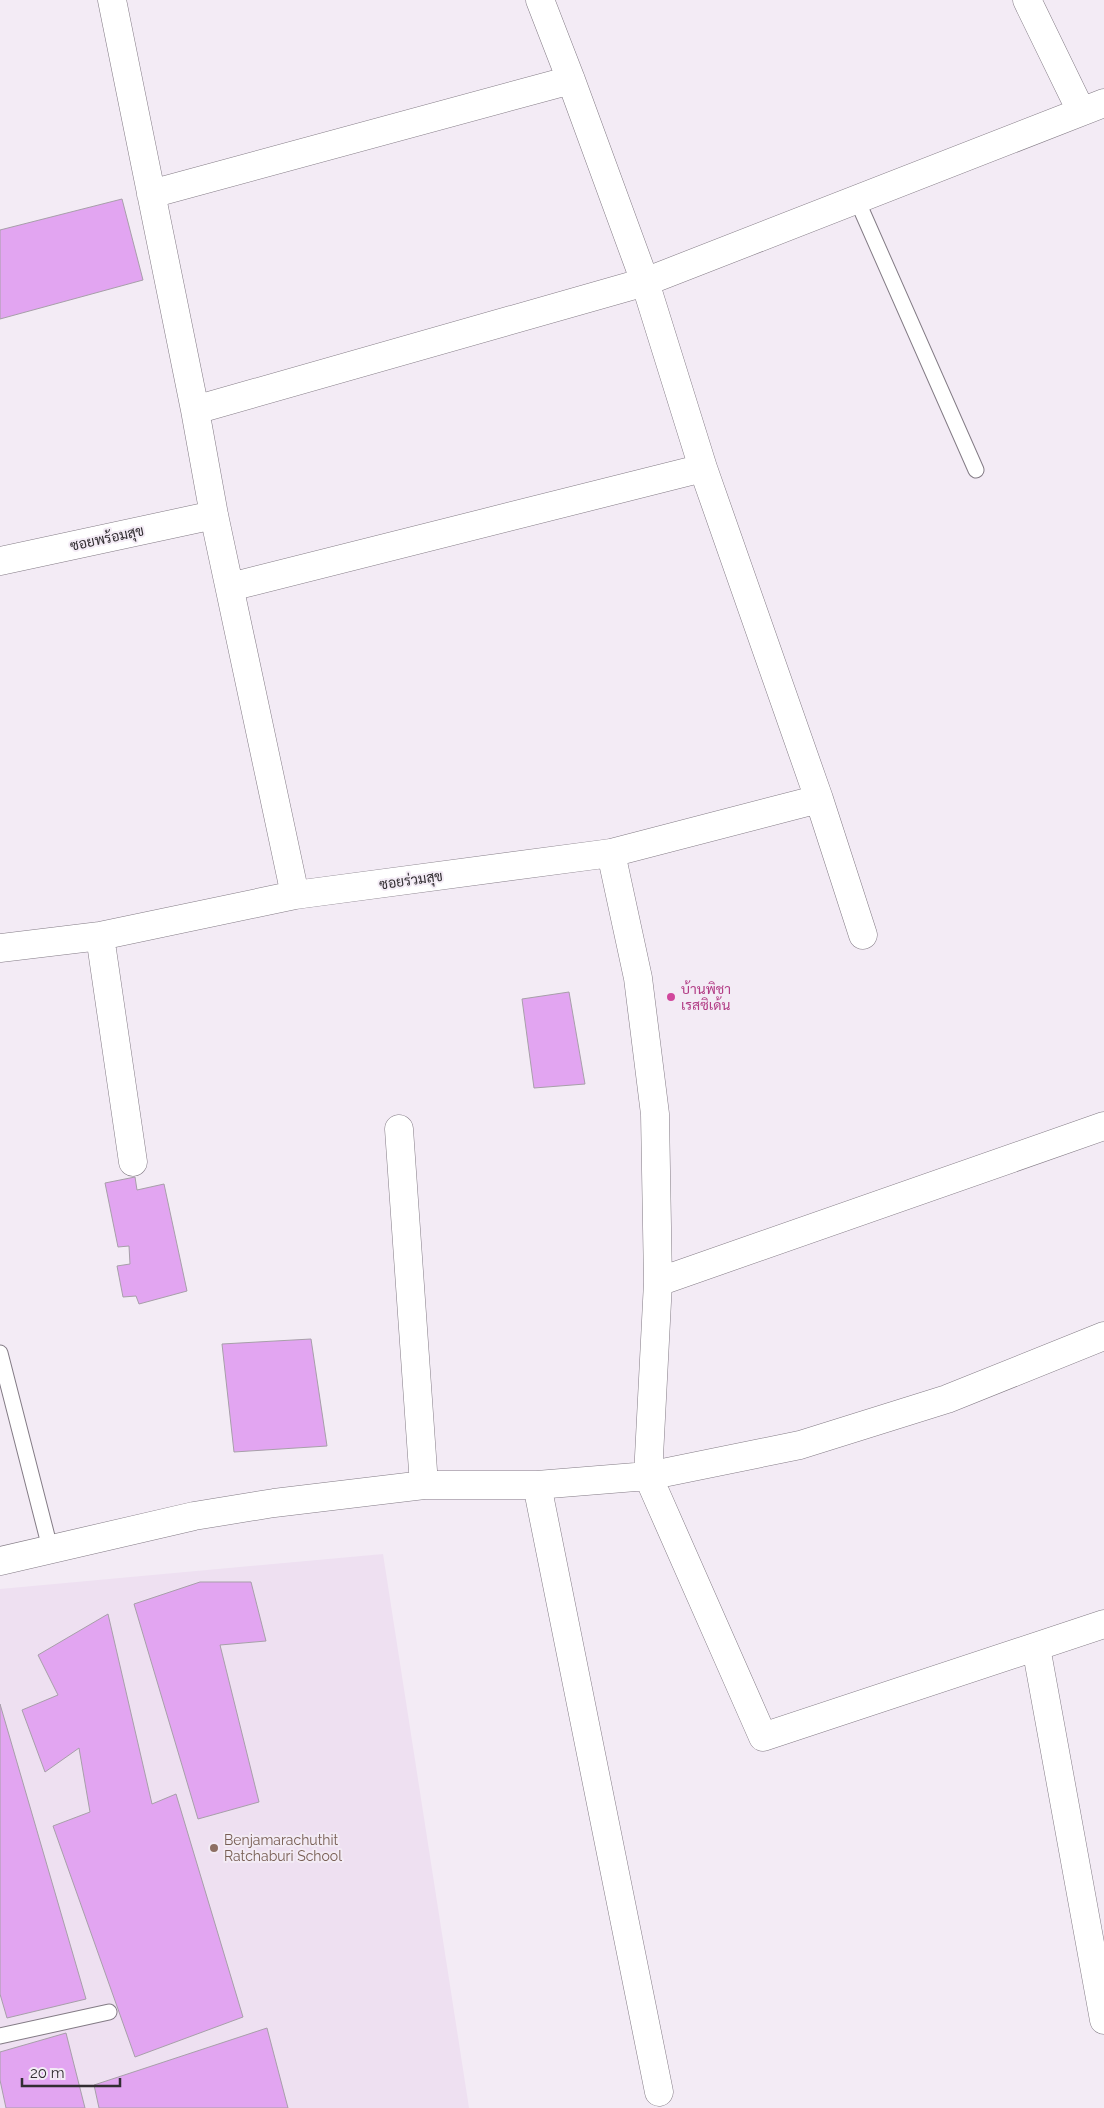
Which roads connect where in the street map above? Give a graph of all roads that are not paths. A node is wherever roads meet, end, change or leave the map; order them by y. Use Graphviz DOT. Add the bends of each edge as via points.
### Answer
graph roads {
  1 [pos="112,0"];
  2 [pos="540,0"];
  3 [pos="1027,0"];
  4 [pos="572,80"];
  5 [pos="1092,107"];
  6 [pos="151,194"];
  7 [pos="857,200"];
  8 [pos="646,282"];
  9 [pos="195,410"];
  10 [pos="703,468"];
  11 [pos="976,470"];
  12 [pos="214,516"];
  13 [pos="0,561"];
  14 [pos="230,587"];
  15 [pos="819,799"];
  16 [pos="611,853"];
  17 [pos="295,895"];
  18 [pos="863,935"];
  19 [pos="100,936"];
  20 [pos="0,948"];
  21 [pos="1104,1126"];
  22 [pos="399,1129"];
  23 [pos="133,1162"];
  24 [pos="658,1282"];
  25 [pos="1104,1336"];
  26 [pos="0,1353"];
  27 [pos="648,1476"];
  28 [pos="424,1485"];
  29 [pos="537,1485"];
  30 [pos="50,1548"];
  31 [pos="0,1561"];
  32 [pos="1104,1624"];
  33 [pos="1036,1647"];
  34 [pos="109,2012"];
  35 [pos="1104,2020"];
  36 [pos="0,2036"];
  37 [pos="659,2092"];
  1 -- 6 [label="street"];
  2 -- 4 [label="street"];
  3 -- 5 [label="street"];
  4 -- 6 [label="street"];
  4 -- 8 [label="street"];
  5 -- 7 [label="street"];
  6 -- 9 [label="street"];
  7 -- 8 [label="street"];
  7 -- 11 [label="lane"];
  8 -- 9 [label="street"];
  8 -- 10 [label="street"];
  9 -- 12 [label="street"];
  10 -- 14 [label="street"];
  10 -- 15 [label="street"];
  12 -- 13 [label="street, ซอยพร้อมสุข"];
  12 -- 14 [label="street"];
  14 -- 17 [label="street"];
  15 -- 16 [label="street, ซอยร่วมสุข"];
  15 -- 18 [label="street"];
  16 -- 17 [label="street, ซอยร่วมสุข"];
  16 -- 24 [label="street" via="638,978 655,1114"];
  17 -- 19 [label="street, ซอยร่วมสุข"];
  19 -- 20 [label="street, ซอยร่วมสุข"];
  19 -- 23 [label="street"];
  21 -- 24 [label="street"];
  22 -- 28 [label="street"];
  24 -- 27 [label="street"];
  25 -- 27 [label="street" via="947,1399 809,1442"];
  26 -- 30 [label="lane"];
  27 -- 29 [label="street"];
  27 -- 33 [label="street" via="763,1737"];
  28 -- 29 [label="street"];
  28 -- 30 [label="street" via="194,1516"];
  29 -- 37 [label="street"];
  30 -- 31 [label="street"];
  32 -- 33 [label="street"];
  33 -- 35 [label="street"];
  34 -- 36 [label="lane"];
}
